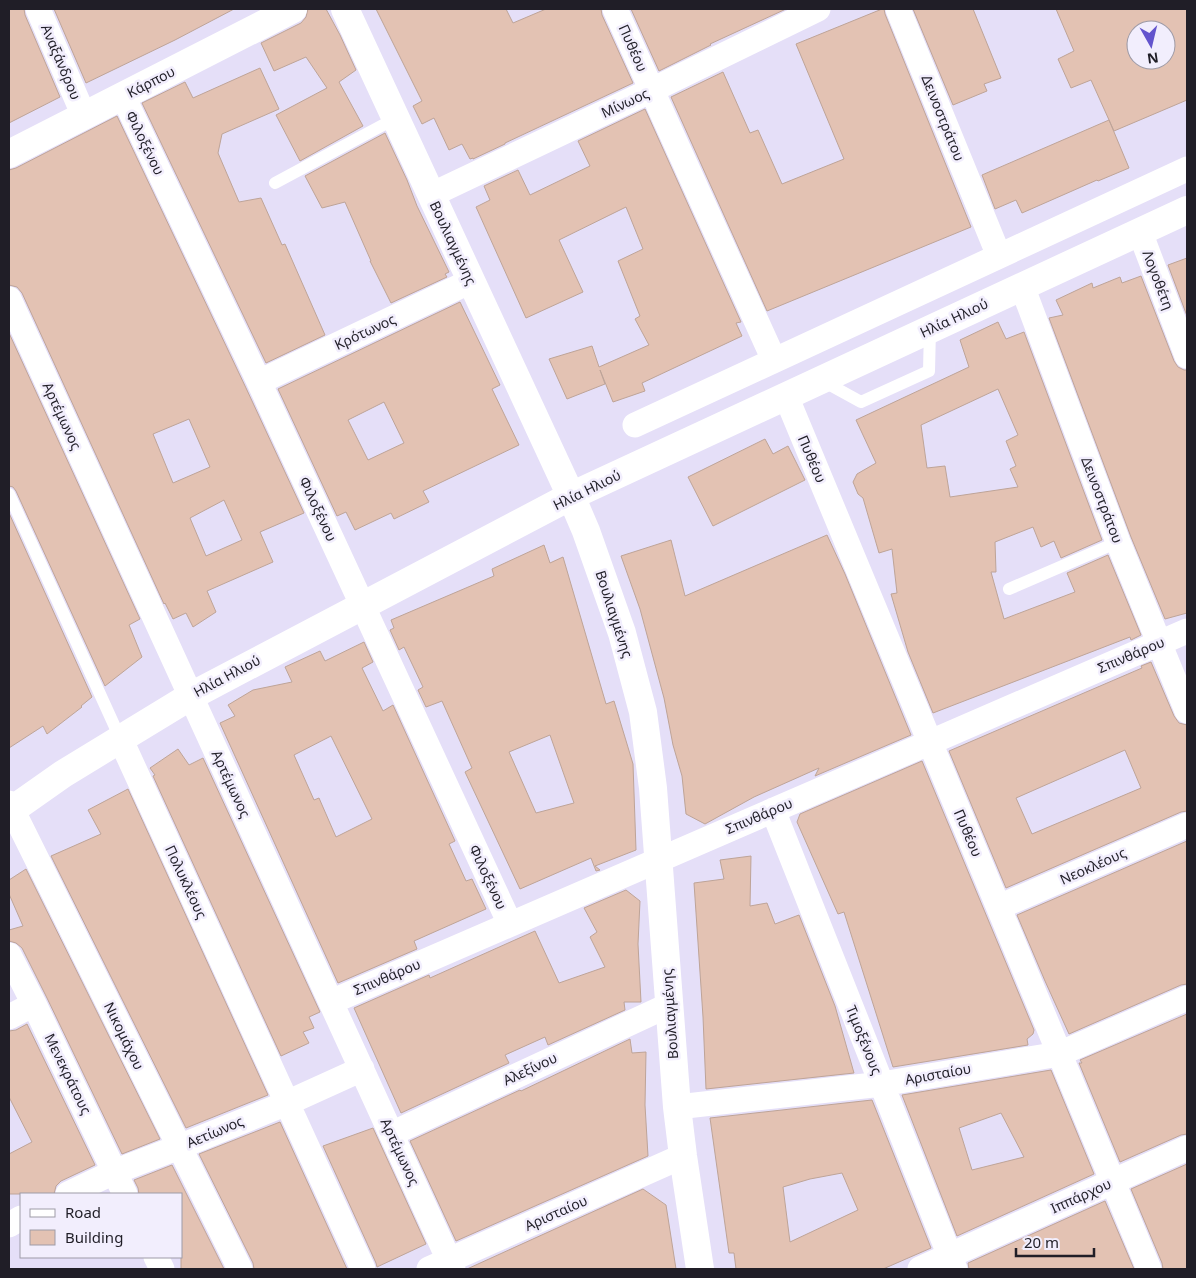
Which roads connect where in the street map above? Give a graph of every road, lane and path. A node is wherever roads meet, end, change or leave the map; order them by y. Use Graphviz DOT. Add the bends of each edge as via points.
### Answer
graph roads {
  1 [pos="38,9"];
  2 [pos="293,9"];
  3 [pos="345,9"];
  4 [pos="616,9"];
  5 [pos="818,9"];
  6 [pos="898,9"];
  7 [pos="652,90"];
  8 [pos="123,96"];
  9 [pos="84,116"];
  10 [pos="396,118"];
  11 [pos="9,154"];
  12 [pos="1187,169"];
  13 [pos="275,183"];
  14 [pos="431,195"];
  15 [pos="1187,210"];
  16 [pos="1140,232"];
  17 [pos="999,256"];
  18 [pos="471,281"];
  19 [pos="1022,286"];
  20 [pos="9,299"];
  21 [pos="930,329"];
  22 [pos="1187,356"];
  23 [pos="774,360"];
  24 [pos="821,380"];
  25 [pos="260,382"];
  26 [pos="786,396"];
  27 [pos="635,425"];
  28 [pos="9,494"];
  29 [pos="571,496"];
  30 [pos="1118,542"];
  31 [pos="1009,589"];
  32 [pos="363,605"];
  33 [pos="1187,631"];
  34 [pos="1159,643"];
  35 [pos="191,696"];
  36 [pos="1187,711"];
  37 [pos="120,738"];
  38 [pos="930,742"];
  39 [pos="10,808"];
  40 [pos="773,810"];
  41 [pos="1187,824"];
  42 [pos="658,859"];
  43 [pos="999,907"];
  44 [pos="510,924"];
  45 [pos="9,955"];
  46 [pos="1187,998"];
  47 [pos="331,1002"];
  48 [pos="34,1004"];
  49 [pos="669,1005"];
  50 [pos="9,1017"];
  51 [pos="1059,1054"];
  52 [pos="362,1069"];
  53 [pos="882,1084"];
  54 [pos="287,1102"];
  55 [pos="677,1107"];
  56 [pos="391,1134"];
  57 [pos="179,1147"];
  58 [pos="1187,1148"];
  59 [pos="683,1156"];
  60 [pos="114,1172"];
  61 [pos="1113,1182"];
  62 [pos="70,1193"];
  63 [pos="125,1193"];
  64 [pos="20,1219"];
  65 [pos="9,1225"];
  66 [pos="953,1262"];
  67 [pos="444,1266"];
  68 [pos="240,1269"];
  69 [pos="363,1269"];
  70 [pos="700,1269"];
  71 [pos="920,1269"];
  72 [pos="1149,1269"];
  1 -- 9 [label="street, Αναξάνδρου"];
  2 -- 8 [label="main road, Κάρπου"];
  3 -- 10 [label="main road, Βουλιαγμένης"];
  4 -- 7 [label="street, Πυθέου"];
  5 -- 7 [label="street, Μίνωος"];
  6 -- 17 [label="street, Δεινοστράτου"];
  7 -- 14 [label="street, Μίνωος"];
  7 -- 23 [label="street, Πυθέου"];
  8 -- 9 [label="main road, Κάρπου"];
  8 -- 25 [label="street, Φιλοξένου"];
  9 -- 11 [label="main road, Κάρπου"];
  10 -- 13 [label="lane"];
  10 -- 14 [label="main road, Βουλιαγμένης"];
  12 -- 17 [label="street"];
  14 -- 18 [label="main road, Βουλιαγμένης"];
  15 -- 16 [label="main road, Ηλία Ηλιού"];
  16 -- 19 [label="main road, Ηλία Ηλιού"];
  16 -- 22 [label="street, Λογοθέτη"];
  17 -- 23 [label="street"];
  18 -- 25 [label="street, Κρότωνος"];
  18 -- 29 [label="main road, Βουλιαγμένης"];
  19 -- 21 [label="main road, Ηλία Ηλιού"];
  19 -- 30 [label="street, Δεινοστράτου"];
  20 -- 35 [label="street, Αρτέμωνος"];
  21 -- 24 [label="main road, Ηλία Ηλιού"];
  21 -- 24 [label="lane" via="928,371 861,402"];
  23 -- 27 [label="street"];
  24 -- 26 [label="main road, Ηλία Ηλιού"];
  25 -- 32 [label="street, Φιλοξένου"];
  26 -- 29 [label="main road, Ηλία Ηλιού"];
  26 -- 38 [label="street, Πυθέου"];
  28 -- 37 [label="lane, Πολυκλέους"];
  29 -- 32 [label="main road, Ηλία Ηλιού"];
  29 -- 42 [label="main road, Βουλιαγμένης" via="622,633 643,712"];
  30 -- 31 [label="lane"];
  30 -- 34 [label="street, Δεινοστράτου"];
  32 -- 35 [label="main road, Ηλία Ηλιού"];
  32 -- 44 [label="street, Φιλοξένου"];
  33 -- 34 [label="street, Σπινθάρου"];
  34 -- 36 [label="street, Δεινοστράτου"];
  34 -- 38 [label="street, Σπινθάρου"];
  35 -- 37 [label="main road, Ηλία Ηλιού"];
  35 -- 47 [label="street, Αρτέμωνος"];
  37 -- 39 [label="main road, Ηλία Ηλιού"];
  37 -- 54 [label="street, Πολυκλέους"];
  38 -- 40 [label="street, Σπινθάρου"];
  38 -- 43 [label="street, Πυθέου"];
  39 -- 57 [label="street, Νικομάχου"];
  40 -- 42 [label="street, Σπινθάρου"];
  40 -- 53 [label="street, Τιμοξένους"];
  41 -- 43 [label="street, Νεοκλέους"];
  42 -- 44 [label="street, Σπινθάρου"];
  42 -- 49 [label="main road, Βουλιαγμένης"];
  43 -- 51 [label="street, Πυθέου"];
  44 -- 47 [label="street, Σπινθάρου"];
  45 -- 48 [label="street, Μενεκράτους"];
  46 -- 51 [label="street, Αρισταίου"];
  47 -- 52 [label="street, Αρτέμωνος"];
  48 -- 50 [label="street"];
  48 -- 60 [label="street, Μενεκράτους"];
  49 -- 55 [label="main road, Βουλιαγμένης"];
  49 -- 56 [label="street, Αλεξίνου"];
  51 -- 53 [label="street, Αρισταίου"];
  51 -- 61 [label="street, Πυθέου"];
  52 -- 54 [label="street, Αετίωνος"];
  52 -- 56 [label="street, Αρτέμωνος"];
  53 -- 55 [label="street, Αρισταίου"];
  53 -- 66 [label="street, Τιμοξένους"];
  54 -- 57 [label="street, Αετίωνος"];
  54 -- 69 [label="street, Πολυκλέους"];
  55 -- 59 [label="main road, Βουλιαγμένης"];
  56 -- 67 [label="street, Αρτέμωνος"];
  57 -- 60 [label="street, Αετίωνος"];
  57 -- 68 [label="street, Νικομάχου"];
  58 -- 61 [label="street, Ιππάρχου"];
  59 -- 67 [label="street, Αρισταίου"];
  59 -- 70 [label="main road, Βουλιαγμένης"];
  60 -- 62 [label="street, Αετίωνος"];
  60 -- 63 [label="street, Μενεκράτους"];
  61 -- 66 [label="street, Ιππάρχου"];
  61 -- 72 [label="street, Πυθέου"];
  64 -- 65 [label="street"];
  66 -- 71 [label="street, Ιππάρχου"];
}
